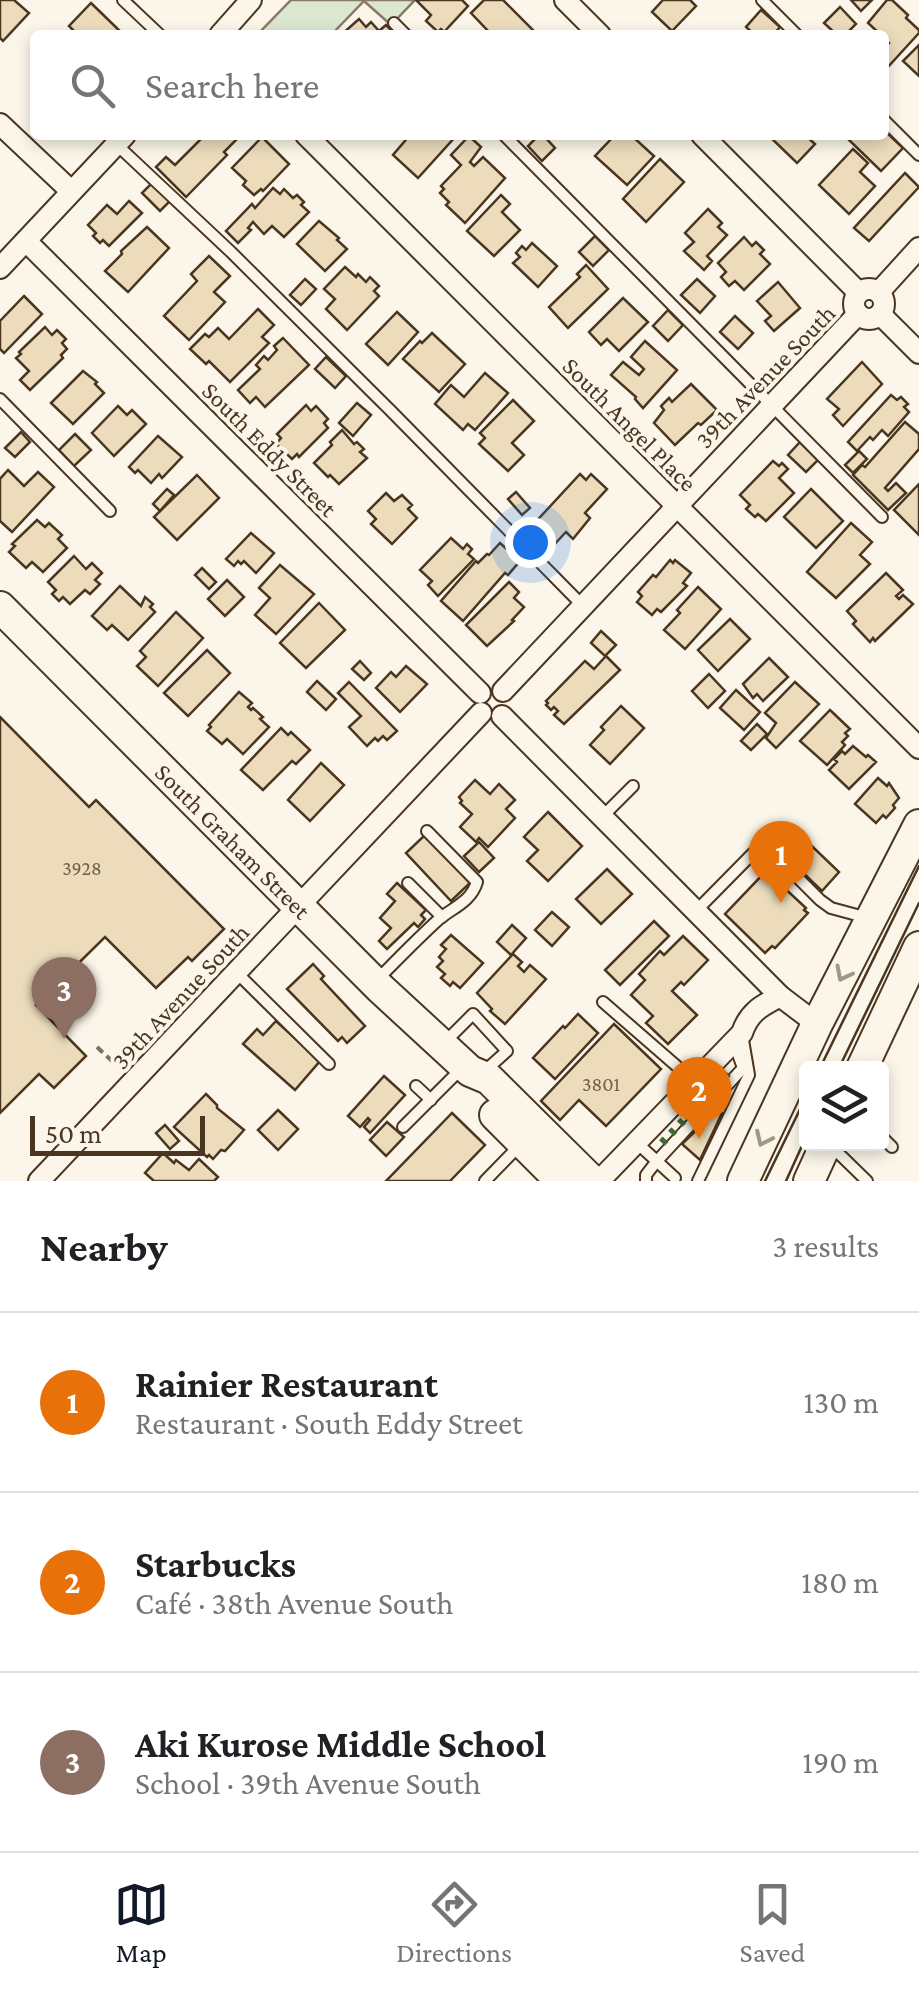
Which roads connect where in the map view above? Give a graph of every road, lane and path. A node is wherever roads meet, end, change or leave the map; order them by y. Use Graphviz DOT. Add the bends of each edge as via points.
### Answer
graph roads {
  1 [pos="123,0"];
  2 [pos="251,0"];
  3 [pos="565,0"];
  4 [pos="762,0"];
  5 [pos="394,22"];
  6 [pos="155,30"];
  7 [pos="224,30"];
  8 [pos="401,30"];
  9 [pos="595,30"];
  10 [pos="793,30"];
  11 [pos="0,124"];
  12 [pos="889,125"];
  13 [pos="120,140"];
  14 [pos="311,140"];
  15 [pos="509,140"];
  16 [pos="707,140"];
  17 [pos="919,155"];
  18 [pos="70,191"];
  19 [pos="26,241"];
  20 [pos="919,248"];
  21 [pos="0,268"];
  22 [pos="868,292"];
  23 [pos="858,314"];
  24 [pos="880,314"];
  25 [pos="919,353"];
  26 [pos="0,399"];
  27 [pos="770,405"];
  28 [pos="676,506"];
  29 [pos="110,511"];
  30 [pos="882,517"];
  31 [pos="0,606"];
  32 [pos="582,606"];
  33 [pos="488,707"];
  34 [pos="919,748"];
  35 [pos="633,786"];
  36 [pos="602,817"];
  37 [pos="919,825"];
  38 [pos="427,831"];
  39 [pos="408,883"];
  40 [pos="300,906"];
  41 [pos="696,912"];
  42 [pos="442,916"];
  43 [pos="871,919"];
  44 [pos="919,947"];
  45 [pos="237,973"];
  46 [pos="374,982"];
  47 [pos="780,996"];
  48 [pos="603,1002"];
  49 [pos="817,1024"];
  50 [pos="741,1032"];
  51 [pos="97,1047"];
  52 [pos="459,1060"];
  53 [pos="865,1061"];
  54 [pos="114,1063"];
  55 [pos="329,1064"];
  56 [pos="695,1082"];
  57 [pos="416,1086"];
  58 [pos="430,1100"];
  59 [pos="403,1127"];
  60 [pos="522,1142"];
  61 [pos="637,1143"];
  62 [pos="889,1144"];
  63 [pos="892,1147"];
  64 [pos="824,1151"];
  65 [pos="835,1151"];
  66 [pos="656,1162"];
  67 [pos="675,1178"];
  68 [pos="39,1181"];
  69 [pos="485,1181"];
  70 [pos="561,1181"];
  71 [pos="596,1181"];
  72 [pos="646,1181"];
  73 [pos="698,1181"];
  74 [pos="743,1181"];
  75 [pos="809,1181"];
  76 [pos="867,1181"];
  1 -- 6 [label="lane"];
  2 -- 7 [label="street"];
  3 -- 9 [label="street"];
  4 -- 10 [label="lane"];
  5 -- 8 [label="lane"];
  11 -- 18 [label="street"];
  12 -- 17 [label="lane"];
  13 -- 18 [label="street"];
  13 -- 32 [label="lane"];
  14 -- 28 [label="street, South Angel Place"];
  15 -- 27 [label="lane"];
  16 -- 22 [label="street"];
  18 -- 19 [label="street"];
  19 -- 21 [label="street"];
  19 -- 33 [label="street, South Eddy Street"];
  20 -- 22 [label="street"];
  22 -- 23 [label="street" via="853,306"];
  22 -- 24 [label="street" via="884,304"];
  23 -- 24 [label="street"];
  23 -- 27 [label="street, 39th Avenue South"];
  24 -- 25 [label="street"];
  26 -- 29 [label="lane"];
  27 -- 28 [label="street, 39th Avenue South"];
  27 -- 30 [label="lane"];
  28 -- 32 [label="street, 39th Avenue South"];
  28 -- 34 [label="street, South Angel Place"];
  31 -- 40 [label="street, South Graham Street"];
  32 -- 33 [label="street, 39th Avenue South" via="503,691 492,686"];
  33 -- 36 [label="street, South Eddy Street"];
  33 -- 40 [label="street, 39th Avenue South"];
  35 -- 36 [label="lane"];
  36 -- 41 [label="street, South Eddy Street"];
  37 -- 43 [label="street"];
  38 -- 42 [label="lane" via="477,882 458,908"];
  39 -- 42 [label="lane"];
  40 -- 45 [label="street, 39th Avenue South"];
  40 -- 46 [label="street, South Graham Street"];
  41 -- 43 [label="lane" via="763,843 831,908"];
  41 -- 47 [label="street, South Eddy Street"];
  42 -- 46 [label="lane"];
  43 -- 49 [label="street, one-way"];
  44 -- 53 [label="street"];
  45 -- 55 [label="lane"];
  45 -- 68 [label="street, 39th Avenue South"];
  46 -- 52 [label="street, South Graham Street"];
  47 -- 49 [label="street, South Eddy Street"];
  47 -- 50 [label="street" via="761,1006"];
  48 -- 56 [label="lane"];
  49 -- 74 [label="street, one-way"];
  50 -- 56 [label="street"];
  50 -- 66 [label="lane" via="743,1068"];
  50 -- 73 [label="lane" via="749,1075"];
  51 -- 54 [label="path"];
  52 -- 52 [label="lane" via="487,1069 507,1051 473,1014"];
  52 -- 58 [label="lane"];
  52 -- 60 [label="street, South Graham Street" via="475,1095"];
  52 -- 71 [label="street, South Graham Street"];
  56 -- 61 [label="street"];
  57 -- 58 [label="lane"];
  58 -- 59 [label="lane"];
  60 -- 69 [label="lane"];
  60 -- 70 [label="street, South Graham Street"];
  61 -- 66 [label="lane"];
  61 -- 71 [label="street"];
  62 -- 63 [label="lane"];
  64 -- 75 [label="street"];
  65 -- 76 [label="lane"];
  66 -- 67 [label="lane"];
  66 -- 72 [label="lane"];
}
